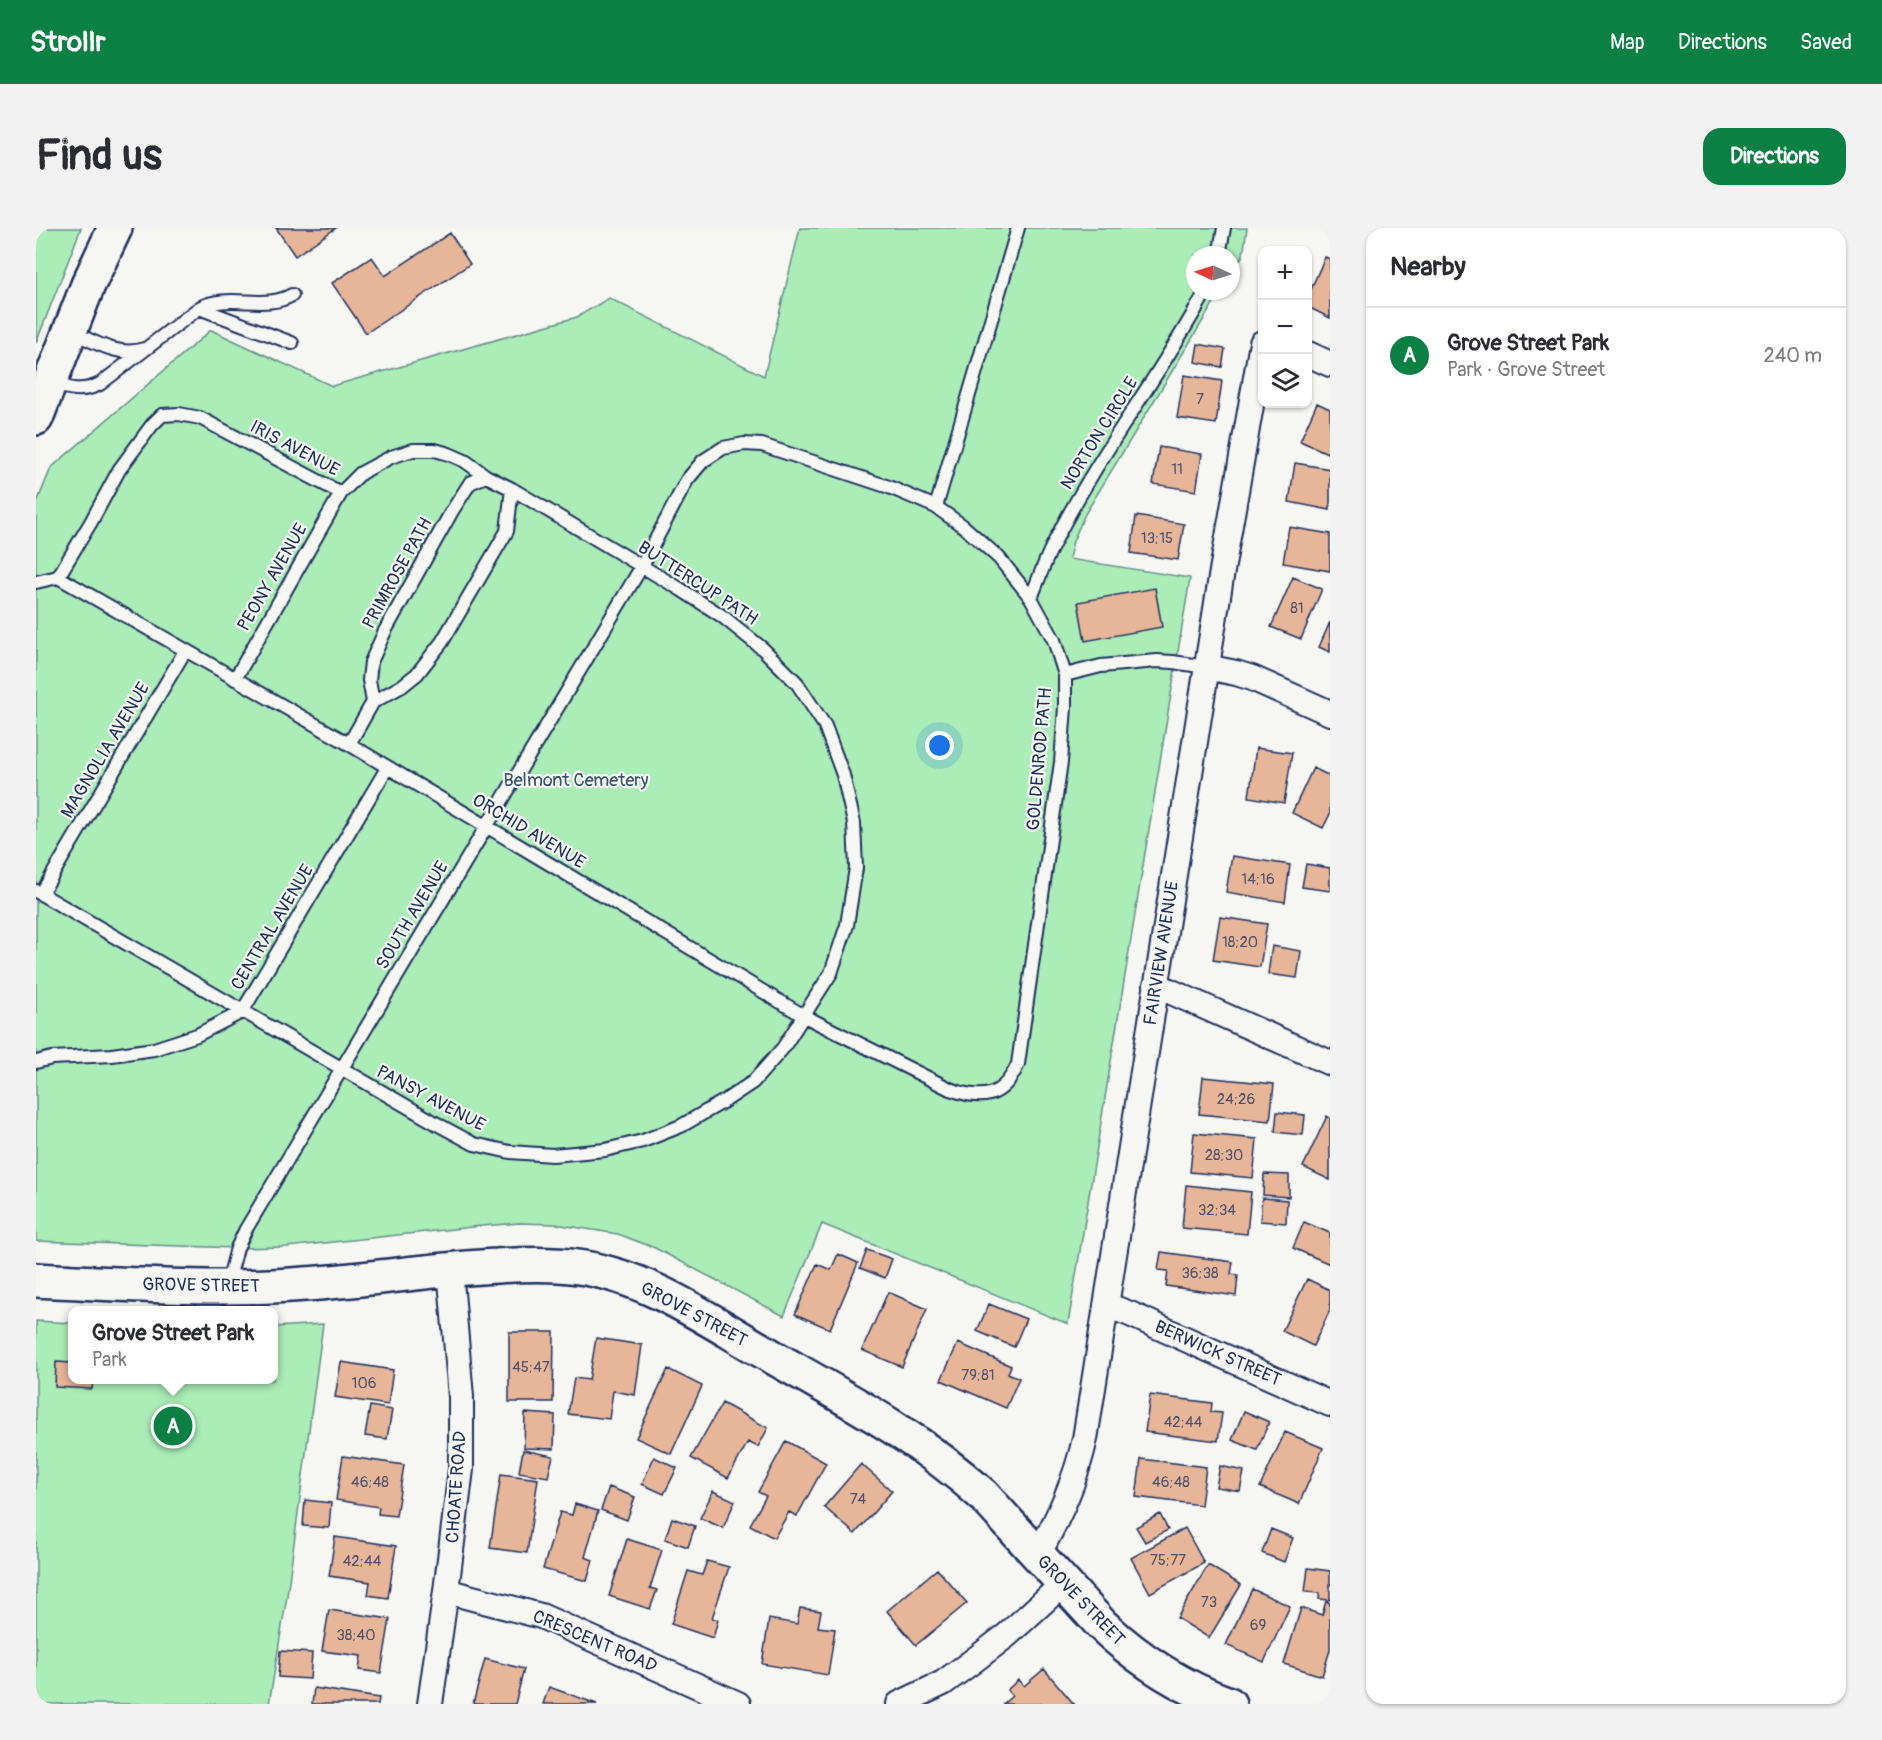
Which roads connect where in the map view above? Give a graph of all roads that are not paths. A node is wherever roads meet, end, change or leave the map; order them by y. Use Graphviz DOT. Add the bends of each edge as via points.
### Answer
graph roads {
  1 [pos="115,228"];
  2 [pos="1018,228"];
  3 [pos="1224,228"];
  4 [pos="1221,246"];
  5 [pos="292,295"];
  6 [pos="1201,300"];
  7 [pos="199,308"];
  8 [pos="69,331"];
  9 [pos="292,343"];
  10 [pos="148,347"];
  11 [pos="1261,354"];
  12 [pos="1312,356"];
  13 [pos="1330,364"];
  14 [pos="49,382"];
  15 [pos="36,418"];
  16 [pos="486,476"];
  17 [pos="512,489"];
  18 [pos="341,493"];
  19 [pos="936,507"];
  20 [pos="642,566"];
  21 [pos="58,577"];
  22 [pos="36,582"];
  23 [pos="1031,598"];
  24 [pos="185,651"];
  25 [pos="1206,668"];
  26 [pos="1065,675"];
  27 [pos="235,679"];
  28 [pos="374,702"];
  29 [pos="1330,713"];
  30 [pos="349,744"];
  31 [pos="387,768"];
  32 [pos="486,826"];
  33 [pos="39,892"];
  34 [pos="1156,985"];
  35 [pos="242,1012"];
  36 [pos="804,1016"];
  37 [pos="36,1062"];
  38 [pos="1330,1063"];
  39 [pos="341,1070"];
  40 [pos="990,1095"];
  41 [pos="450,1269"];
  42 [pos="36,1280"];
  43 [pos="226,1287"];
  44 [pos="1106,1305"];
  45 [pos="1330,1404"];
  46 [pos="1038,1555"];
  47 [pos="1064,1583"];
  48 [pos="447,1592"];
  49 [pos="430,1704"];
  50 [pos="738,1704"];
  51 [pos="899,1704"];
  52 [pos="1227,1704"];
  1 -- 8 [label="street"];
  2 -- 19 [label="lane"];
  3 -- 4 [label="lane"];
  5 -- 7 [label="lane" via="273,301 219,301"];
  6 -- 23 [label="lane, NORTON CIRCLE" via="1081,494 1051,548"];
  7 -- 9 [label="lane"];
  7 -- 10 [label="lane"];
  8 -- 10 [label="lane" via="125,352"];
  8 -- 14 [label="street"];
  10 -- 14 [label="lane" via="92,388 75,390"];
  11 -- 25 [label="street, FAIRVIEW AVENUE"];
  12 -- 13 [label="street"];
  14 -- 15 [label="street"];
  16 -- 17 [label="lane, IRIS AVENUE"];
  16 -- 18 [label="lane, IRIS AVENUE" via="449,454 412,450 361,472"];
  16 -- 28 [label="lane, PRIMROSE PATH" via="470,483 385,630 371,662 369,680"];
  17 -- 20 [label="lane, BUTTERCUP PATH"];
  17 -- 28 [label="lane" via="507,531 442,642 417,674"];
  18 -- 21 [label="lane, IRIS AVENUE" via="200,418 162,415 119,470"];
  18 -- 27 [label="lane, PEONY AVENUE"];
  19 -- 20 [label="lane, GOLDENROD PATH" via="889,487 762,445 723,448 703,461 687,480"];
  19 -- 23 [label="lane, GOLDENROD PATH" via="999,558"];
  20 -- 32 [label="lane, SOUTH AVENUE"];
  20 -- 36 [label="lane, BUTTERCUP PATH" via="722,616 763,648 797,683 825,726 843,775 854,823 856,868 847,925 831,973"];
  21 -- 22 [label="lane"];
  21 -- 24 [label="lane, ORCHID AVENUE"];
  23 -- 26 [label="lane, GOLDENROD PATH" via="1054,640"];
  24 -- 27 [label="lane, ORCHID AVENUE"];
  24 -- 33 [label="lane, MAGNOLIA AVENUE"];
  25 -- 26 [label="lane" via="1157,661"];
  25 -- 29 [label="street" via="1252,678"];
  25 -- 34 [label="street, FAIRVIEW AVENUE"];
  26 -- 40 [label="lane, GOLDENROD PATH" via="1061,762 1021,1054 1014,1074"];
  27 -- 30 [label="lane, ORCHID AVENUE"];
  28 -- 30 [label="lane"];
  30 -- 31 [label="lane, ORCHID AVENUE"];
  31 -- 32 [label="lane, ORCHID AVENUE"];
  31 -- 35 [label="lane, CENTRAL AVENUE"];
  32 -- 36 [label="lane, ORCHID AVENUE"];
  32 -- 39 [label="lane, SOUTH AVENUE"];
  33 -- 35 [label="lane, PANSY AVENUE"];
  34 -- 38 [label="street"];
  34 -- 44 [label="street, FAIRVIEW AVENUE"];
  35 -- 37 [label="lane, CENTRAL AVENUE" via="197,1035 154,1049"];
  35 -- 39 [label="lane, PANSY AVENUE"];
  36 -- 39 [label="lane, PANSY AVENUE" via="753,1082 681,1126 605,1150 553,1155 474,1144"];
  36 -- 40 [label="lane, ORCHID AVENUE" via="950,1089 969,1095"];
  39 -- 43 [label="lane, SOUTH AVENUE" via="246,1229"];
  41 -- 43 [label="street, GROVE STREET" via="308,1284"];
  41 -- 46 [label="street, GROVE STREET" via="533,1264 582,1267 673,1300 886,1422 924,1448 983,1495"];
  41 -- 48 [label="street, CHOATE ROAD" via="461,1397 461,1468"];
  42 -- 43 [label="street, GROVE STREET"];
  44 -- 45 [label="street, BERWICK STREET"];
  44 -- 46 [label="street, FAIRVIEW AVENUE" via="1078,1468 1063,1509"];
  46 -- 47 [label="street, GROVE STREET"];
  47 -- 51 [label="street" via="973,1661 943,1683"];
  47 -- 52 [label="street, GROVE STREET" via="1133,1653 1171,1678"];
  48 -- 49 [label="street, CHOATE ROAD"];
  48 -- 50 [label="street, CRESCENT ROAD" via="541,1616"];
}
